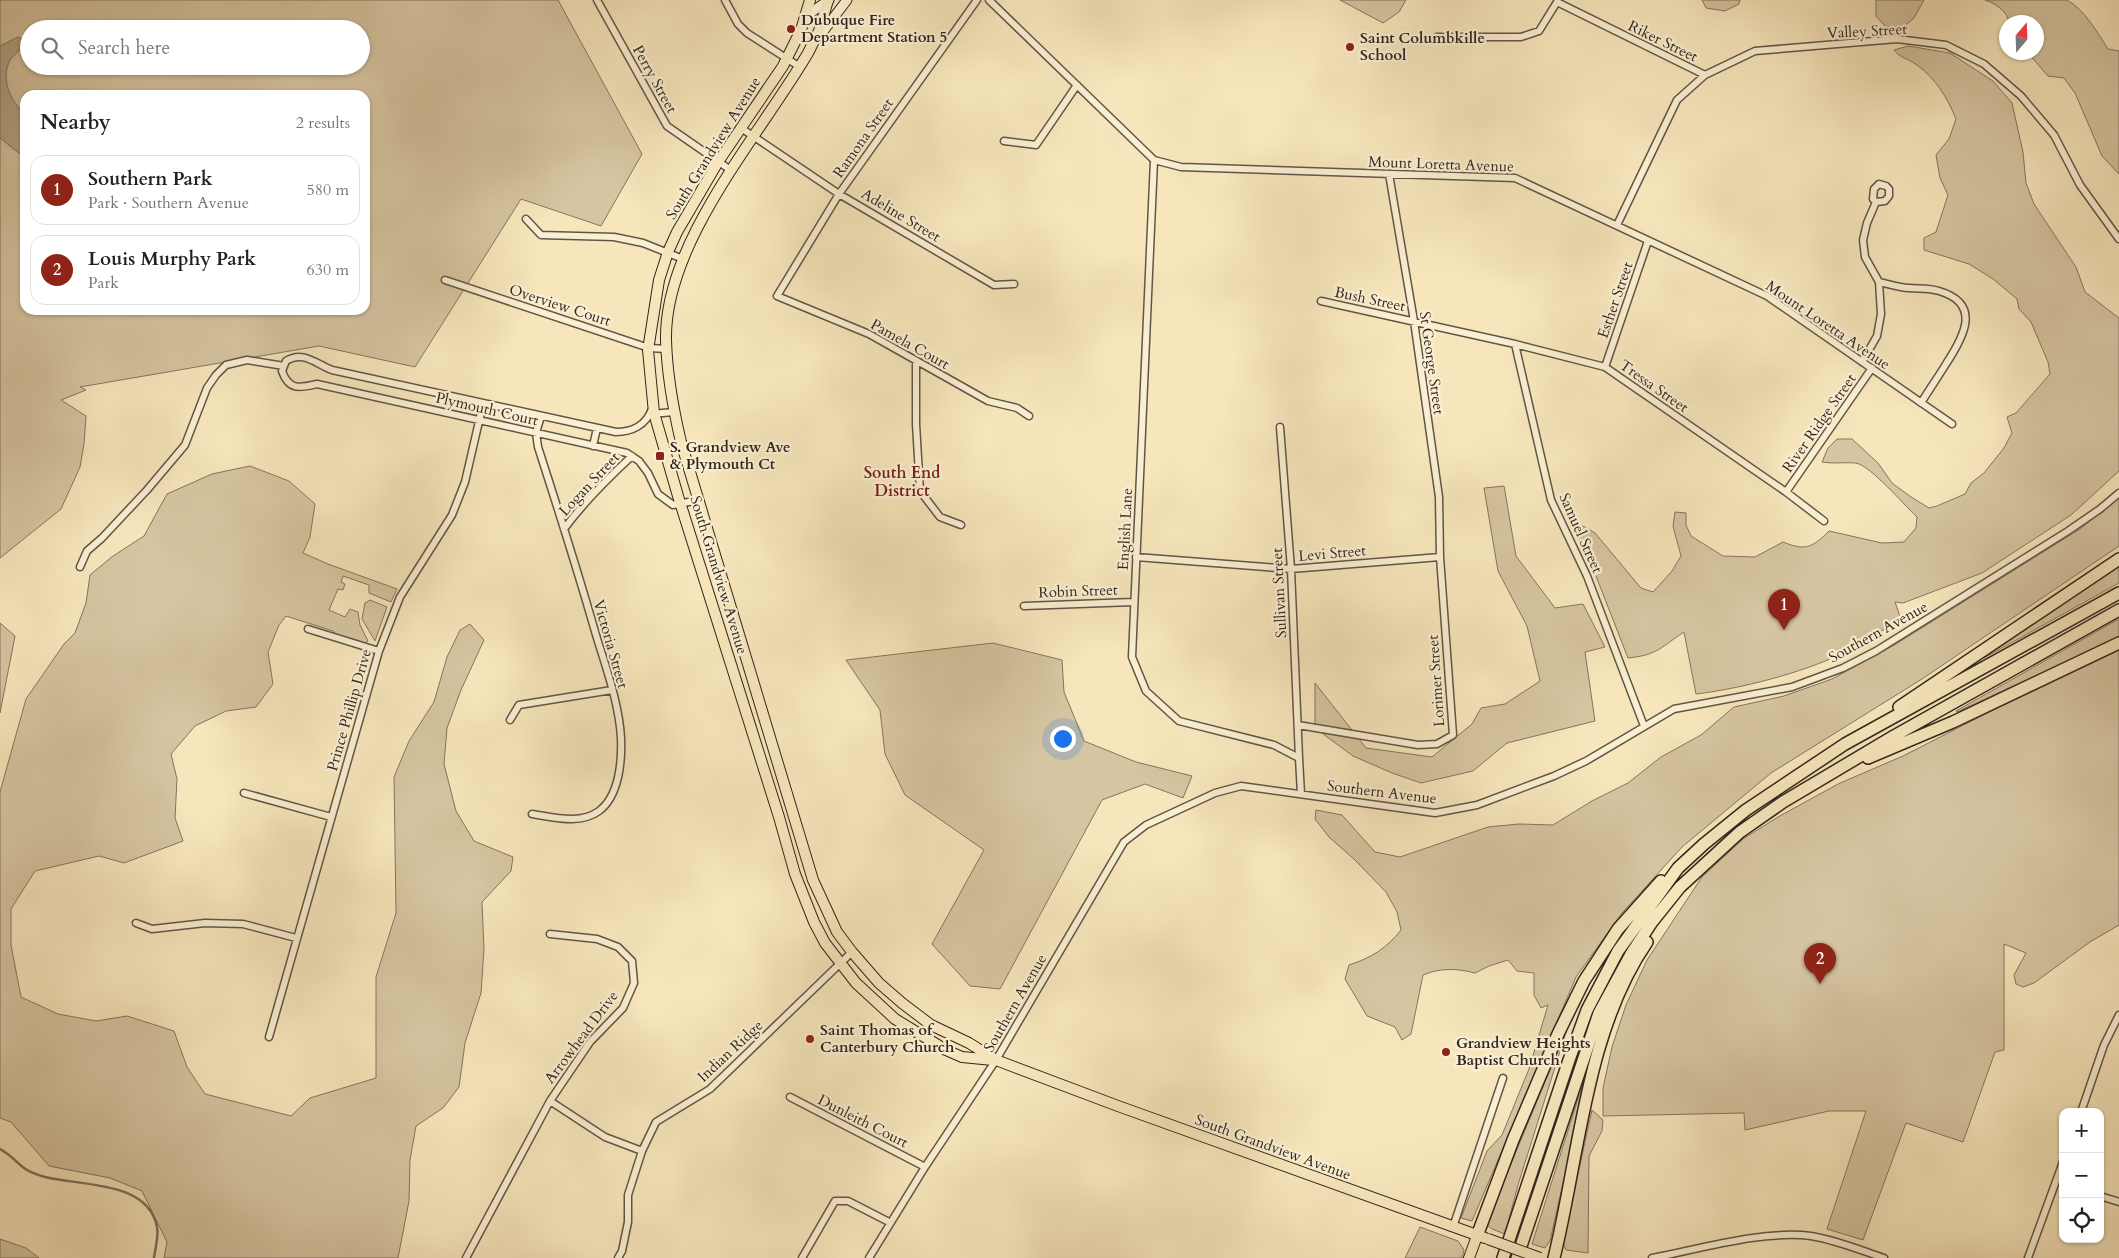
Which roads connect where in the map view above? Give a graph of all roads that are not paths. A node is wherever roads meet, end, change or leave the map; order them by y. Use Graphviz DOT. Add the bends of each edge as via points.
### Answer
graph roads {
  1 [pos="598,0"];
  2 [pos="725,0"];
  3 [pos="810,0"];
  4 [pos="828,0"];
  5 [pos="847,0"];
  6 [pos="977,0"];
  7 [pos="989,0"];
  8 [pos="803,23"];
  9 [pos="1437,36"];
  10 [pos="809,51"];
  11 [pos="786,60"];
  12 [pos="800,67"];
  13 [pos="1705,75"];
  14 [pos="1077,85"];
  15 [pos="741,128"];
  16 [pos="754,138"];
  17 [pos="1004,141"];
  18 [pos="1154,160"];
  19 [pos="718,162"];
  20 [pos="732,172"];
  21 [pos="1388,174"];
  22 [pos="839,194"];
  23 [pos="1876,202"];
  24 [pos="526,219"];
  25 [pos="1617,225"];
  26 [pos="2119,239"];
  27 [pos="1648,241"];
  28 [pos="668,252"];
  29 [pos="683,259"];
  30 [pos="445,280"];
  31 [pos="1879,282"];
  32 [pos="1014,284"];
  33 [pos="777,296"];
  34 [pos="1321,300"];
  35 [pos="1414,321"];
  36 [pos="1515,344"];
  37 [pos="649,348"];
  38 [pos="667,349"];
  39 [pos="916,361"];
  40 [pos="1862,362"];
  41 [pos="284,366"];
  42 [pos="1605,367"];
  43 [pos="1872,368"];
  44 [pos="1921,403"];
  45 [pos="483,404"];
  46 [pos="653,410"];
  47 [pos="674,412"];
  48 [pos="541,416"];
  49 [pos="1028,416"];
  50 [pos="480,420"];
  51 [pos="1952,424"];
  52 [pos="1280,427"];
  53 [pos="596,428"];
  54 [pos="518,429"];
  55 [pos="536,433"];
  56 [pos="593,446"];
  57 [pos="538,447"];
  58 [pos="632,456"];
  59 [pos="1786,492"];
  60 [pos="2119,492"];
  61 [pos="699,500"];
  62 [pos="679,505"];
  63 [pos="1824,522"];
  64 [pos="961,525"];
  65 [pos="564,529"];
  66 [pos="1136,556"];
  67 [pos="1440,557"];
  68 [pos="2119,559"];
  69 [pos="80,567"];
  70 [pos="1290,569"];
  71 [pos="2119,593"];
  72 [pos="1134,602"];
  73 [pos="1024,606"];
  74 [pos="2119,610"];
  75 [pos="308,629"];
  76 [pos="2119,643"];
  77 [pos="379,651"];
  78 [pos="612,690"];
  79 [pos="510,720"];
  80 [pos="1298,725"];
  81 [pos="1644,726"];
  82 [pos="1845,744"];
  83 [pos="1298,758"];
  84 [pos="1823,777"];
  85 [pos="244,793"];
  86 [pos="1301,794"];
  87 [pos="793,810"];
  88 [pos="532,814"];
  89 [pos="778,814"];
  90 [pos="331,817"];
  91 [pos="1678,868"];
  92 [pos="1680,887"];
  93 [pos="136,923"];
  94 [pos="550,934"];
  95 [pos="296,938"];
  96 [pos="852,952"];
  97 [pos="840,963"];
  98 [pos="2119,1015"];
  99 [pos="269,1037"];
  100 [pos="996,1060"];
  101 [pos="1504,1078"];
  102 [pos="790,1097"];
  103 [pos="550,1101"];
  104 [pos="2082,1108"];
  105 [pos="642,1152"];
  106 [pos="925,1167"];
  107 [pos="2059,1182"];
  108 [pos="2104,1197"];
  109 [pos="2119,1202"];
  110 [pos="889,1222"];
  111 [pos="1453,1227"];
  112 [pos="1483,1238"];
  113 [pos="466,1258"];
  114 [pos="618,1258"];
  115 [pos="802,1258"];
  116 [pos="869,1258"];
  117 [pos="1469,1258"];
  118 [pos="1503,1258"];
  119 [pos="1517,1258"];
  120 [pos="1540,1258"];
  121 [pos="1554,1258"];
  122 [pos="1652,1258"];
  123 [pos="1884,1258"];
  124 [pos="2028,1258"];
  1 -- 19 [label="street, Perry Street" via="667,126"];
  2 -- 11 [label="street" via="737,23 747,33"];
  3 -- 8 [label="main road, South Grandview Avenue"];
  4 -- 8 [label="main road"];
  4 -- 10 [label="main road, South Grandview Avenue"];
  5 -- 10 [label="main road"];
  6 -- 22 [label="street, Ramona Street"];
  7 -- 14 [label="street, Mount Loretta Avenue"];
  8 -- 11 [label="main road, South Grandview Avenue"];
  9 -- 13 [label="street, Riker Street" via="1521,37 1539,31 1557,2"];
  10 -- 12 [label="main road, South Grandview Avenue"];
  11 -- 12 [label="street"];
  11 -- 15 [label="main road, South Grandview Avenue"];
  12 -- 16 [label="main road, South Grandview Avenue"];
  13 -- 25 [label="street, Valley Street" via="1677,100"];
  13 -- 26 [label="street, Valley Street" via="1755,51 1897,39 1946,45 1984,64 2021,96 2054,135 2080,185"];
  14 -- 17 [label="street" via="1036,145"];
  14 -- 18 [label="street, Mount Loretta Avenue"];
  15 -- 16 [label="street, Adeline Street"];
  15 -- 19 [label="main road, South Grandview Avenue"];
  16 -- 20 [label="main road, South Grandview Avenue"];
  16 -- 22 [label="street, Adeline Street"];
  18 -- 21 [label="street, Mount Loretta Avenue" via="1181,167"];
  18 -- 66 [label="street, English Lane"];
  19 -- 20 [label="street, Perry Street"];
  19 -- 28 [label="main road, South Grandview Avenue"];
  20 -- 29 [label="main road, South Grandview Avenue"];
  21 -- 25 [label="street, Mount Loretta Avenue" via="1515,178"];
  21 -- 35 [label="street, St George Street"];
  22 -- 32 [label="street, Adeline Street" via="994,285"];
  22 -- 33 [label="street, Ramona Street"];
  23 -- 31 [label="street, River Ridge Street" via="1863,240 1865,257"];
  24 -- 28 [label="street" via="541,235 614,237"];
  25 -- 27 [label="street, Mount Loretta Avenue"];
  27 -- 40 [label="street, Mount Loretta Avenue" via="1767,296"];
  27 -- 42 [label="street, Esther Street"];
  28 -- 29 [label="street"];
  28 -- 37 [label="main road, South Grandview Avenue" via="659,280"];
  29 -- 38 [label="main road, South Grandview Avenue" via="671,303"];
  30 -- 37 [label="street, Overview Court"];
  31 -- 40 [label="street, River Ridge Street" via="1879,326 1873,345"];
  31 -- 44 [label="street" via="1941,292 1961,304 1966,314 1966,326 1960,342"];
  33 -- 39 [label="street, Pamela Court" via="869,334"];
  34 -- 35 [label="street, Bush Street"];
  35 -- 36 [label="street, Tressa Street"];
  35 -- 67 [label="street, St George Street" via="1439,497"];
  36 -- 42 [label="street, Tressa Street"];
  36 -- 81 [label="street, Samuel Street" via="1551,500 1587,576"];
  37 -- 38 [label="street, Overview Court"];
  37 -- 46 [label="main road, South Grandview Avenue"];
  38 -- 47 [label="main road, South Grandview Avenue"];
  39 -- 49 [label="street, Pamela Court" via="988,401 1018,408"];
  39 -- 64 [label="street" via="920,491 940,517"];
  40 -- 43 [label="street, Mount Loretta Avenue"];
  41 -- 45 [label="street, Plymouth Court" via="291,358 302,357 332,370"];
  41 -- 50 [label="street, Plymouth Court" via="284,377 294,387 317,384"];
  41 -- 69 [label="street" via="247,360 226,365 206,388 185,445 141,497 87,552"];
  42 -- 59 [label="street, Tressa Street"];
  43 -- 44 [label="street, Mount Loretta Avenue"];
  43 -- 59 [label="street, River Ridge Street"];
  44 -- 51 [label="street, Mount Loretta Avenue"];
  45 -- 48 [label="street, Plymouth Court"];
  45 -- 50 [label="street, Prince Phillip Drive"];
  46 -- 47 [label="street"];
  46 -- 53 [label="street, Plymouth Court" via="636,428 627,432"];
  46 -- 62 [label="main road, South Grandview Avenue"];
  47 -- 61 [label="main road, South Grandview Avenue"];
  48 -- 53 [label="street, Plymouth Court"];
  48 -- 55 [label="street, Victoria Street"];
  50 -- 54 [label="street, Plymouth Court"];
  50 -- 77 [label="street, Prince Phillip Drive" via="465,482 452,515 400,597"];
  52 -- 70 [label="street, Sullivan Street"];
  53 -- 56 [label="street"];
  54 -- 55 [label="street, Plymouth Court"];
  54 -- 57 [label="street"];
  55 -- 56 [label="street, Plymouth Court"];
  55 -- 57 [label="street, Victoria Street"];
  56 -- 58 [label="street, Plymouth Court"];
  57 -- 65 [label="street, Victoria Street"];
  58 -- 62 [label="street" via="648,473 658,494 673,505"];
  58 -- 65 [label="street, Logan Street"];
  59 -- 63 [label="street, Tressa Street"];
  60 -- 81 [label="street, Southern Avenue" via="2068,531 1876,651 1843,668 1792,687 1674,709"];
  61 -- 62 [label="street"];
  61 -- 87 [label="main road, South Grandview Avenue"];
  62 -- 89 [label="main road, South Grandview Avenue"];
  65 -- 78 [label="street, Victoria Street"];
  66 -- 70 [label="street, Levi Street"];
  66 -- 72 [label="street, English Lane"];
  67 -- 70 [label="street, Levi Street"];
  67 -- 80 [label="street, Lorimer Street" via="1453,734 1437,744 1418,745"];
  68 -- 82 [label="highway"];
  70 -- 80 [label="street, Sullivan Street"];
  71 -- 82 [label="highway"];
  72 -- 73 [label="street, Robin Street"];
  72 -- 83 [label="street, English Lane" via="1132,657 1146,691 1179,721 1274,745"];
  74 -- 84 [label="highway"];
  75 -- 77 [label="street"];
  76 -- 84 [label="highway" via="1953,722"];
  77 -- 90 [label="street, Prince Phillip Drive"];
  78 -- 79 [label="street" via="520,705"];
  78 -- 88 [label="street, Victoria Street" via="621,738 616,788 610,798 598,812 588,817 567,819"];
  80 -- 83 [label="street, Sullivan Street"];
  81 -- 86 [label="street, Southern Avenue" via="1554,776 1477,805 1435,813"];
  82 -- 91 [label="highway" via="1746,810"];
  83 -- 86 [label="street"];
  84 -- 92 [label="highway" via="1740,832"];
  85 -- 90 [label="street"];
  86 -- 100 [label="street, Southern Avenue" via="1241,786 1215,793 1146,825 1124,842"];
  87 -- 89 [label="main road"];
  87 -- 96 [label="main road, South Grandview Avenue" via="813,880 838,932"];
  89 -- 97 [label="main road, South Grandview Avenue" via="804,900 825,942"];
  90 -- 95 [label="street, Prince Phillip Drive"];
  91 -- 112 [label="highway" via="1670,871 1624,923 1584,981 1513,1140"];
  91 -- 118 [label="highway" via="1618,951 1587,1010"];
  92 -- 119 [label="highway" via="1631,954 1599,1013"];
  92 -- 121 [label="highway" via="1632,969 1605,1032 1580,1131"];
  93 -- 95 [label="street" via="152,929 205,923 243,924"];
  94 -- 103 [label="street, Arrowhead Drive" via="597,939 618,947 632,961 634,983 623,1008 590,1042"];
  95 -- 99 [label="street, Prince Phillip Drive"];
  96 -- 97 [label="street, Indian Ridge"];
  96 -- 100 [label="main road, South Grandview Avenue" via="880,984 931,1025"];
  97 -- 100 [label="main road, South Grandview Avenue" via="872,999 918,1034 962,1057"];
  97 -- 105 [label="street, Indian Ridge" via="710,1089 656,1122"];
  98 -- 104 [label="street" via="2104,1045"];
  100 -- 106 [label="street, Southern Avenue"];
  100 -- 111 [label="main road, South Grandview Avenue"];
  101 -- 111 [label="street"];
  102 -- 106 [label="street, Dunleith Court"];
  103 -- 105 [label="street" via="605,1137"];
  103 -- 113 [label="street, Arrowhead Drive"];
  105 -- 114 [label="street, Indian Ridge" via="628,1195 628,1222"];
  106 -- 110 [label="street, Southern Avenue"];
  107 -- 124 [label="street"];
  108 -- 109 [label="street"];
  110 -- 115 [label="street" via="848,1201 835,1201"];
  110 -- 116 [label="street, Southern Avenue"];
  111 -- 112 [label="main road, South Grandview Avenue"];
  112 -- 117 [label="main road"];
  112 -- 120 [label="main road, South Grandview Avenue, bridge"];
  122 -- 123 [label="street" via="1744,1240 1793,1235 1833,1240"];
}
